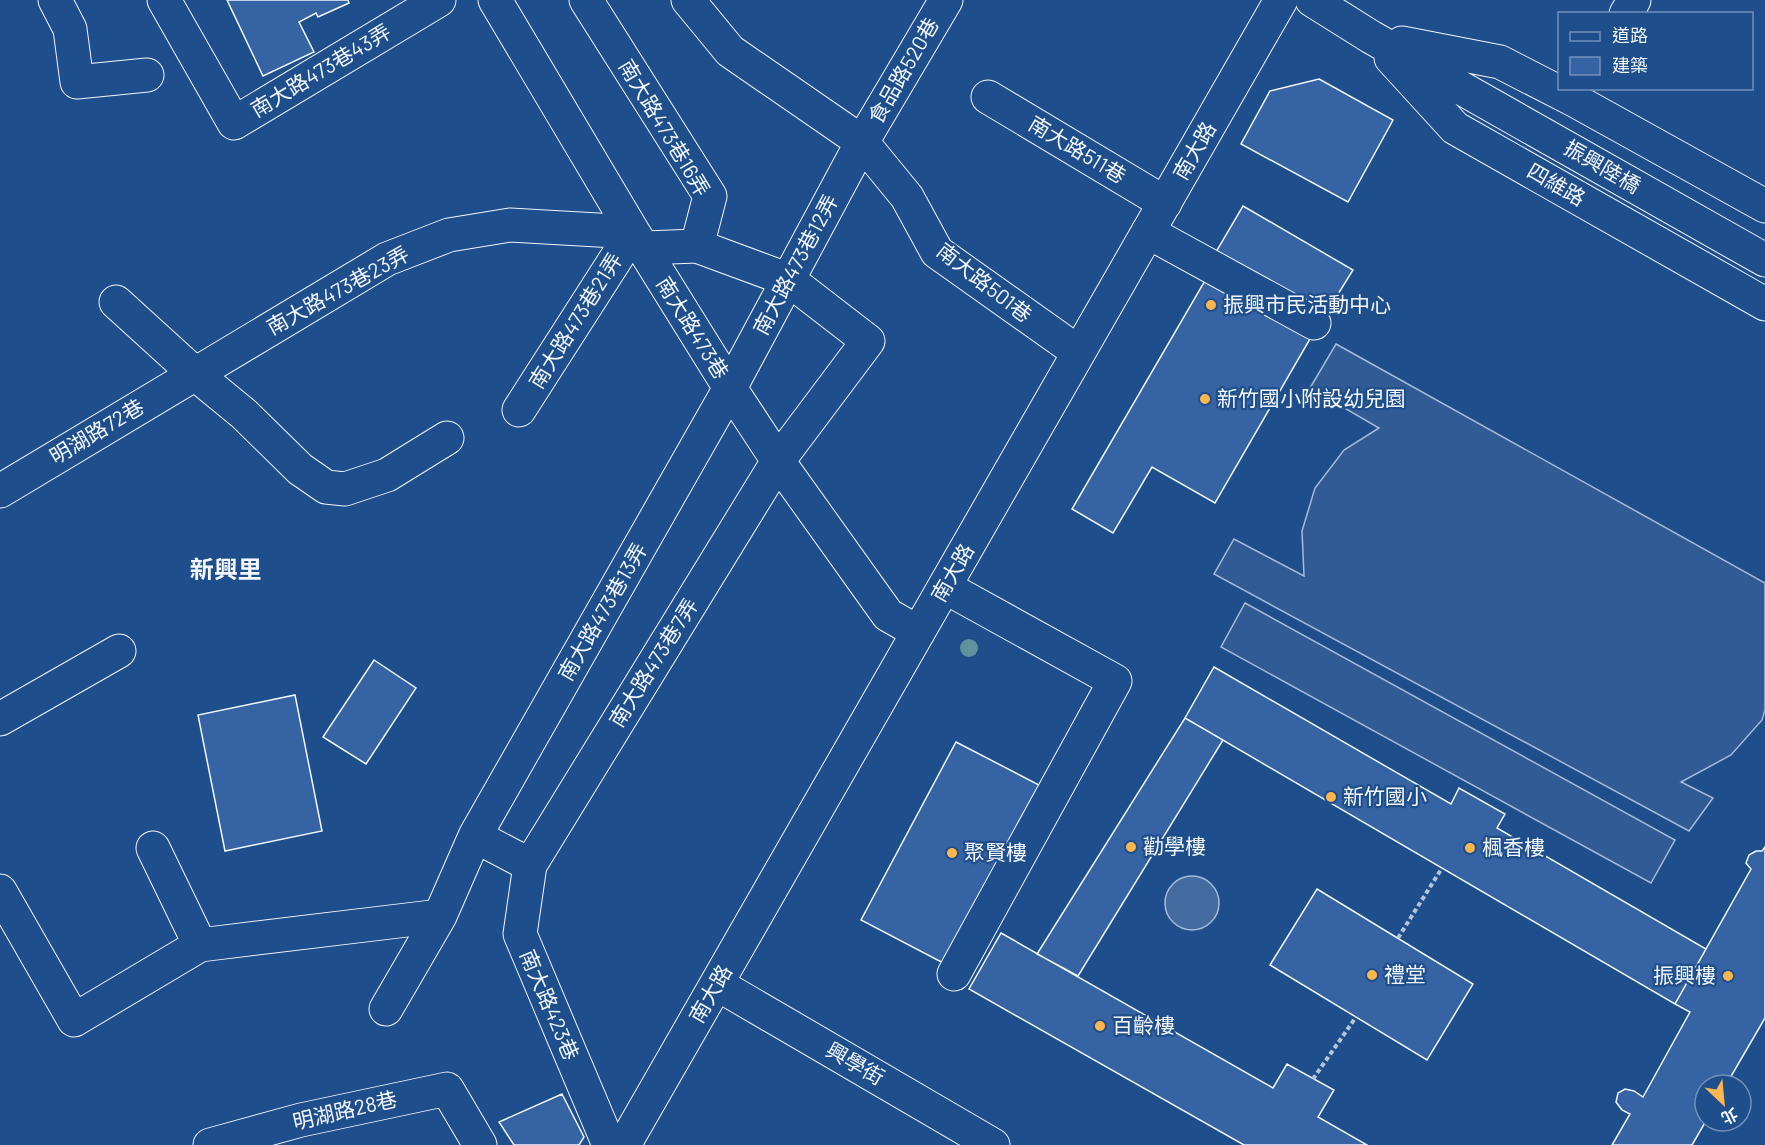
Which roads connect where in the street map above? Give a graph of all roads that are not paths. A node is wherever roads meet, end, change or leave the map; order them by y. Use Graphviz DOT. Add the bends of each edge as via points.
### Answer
graph roads {
  1 [pos="55,0"];
  2 [pos="164,0"];
  3 [pos="439,0"];
  4 [pos="495,0"];
  5 [pos="586,0"];
  6 [pos="688,0"];
  7 [pos="946,0"];
  8 [pos="1281,0"];
  9 [pos="1312,0"];
  10 [pos="1371,37"];
  11 [pos="1440,74"];
  12 [pos="147,75"];
  13 [pos="1558,86"];
  14 [pos="1580,95"];
  15 [pos="988,97"];
  16 [pos="862,142"];
  17 [pos="1165,203"];
  18 [pos="1765,206"];
  19 [pos="1148,232"];
  20 [pos="638,240"];
  21 [pos="697,246"];
  22 [pos="1765,260"];
  23 [pos="789,280"];
  24 [pos="116,302"];
  25 [pos="1765,304"];
  26 [pos="1314,323"];
  27 [pos="1077,352"];
  28 [pos="194,373"];
  29 [pos="730,388"];
  30 [pos="519,410"];
  31 [pos="447,438"];
  32 [pos="778,461"];
  33 [pos="0,491"];
  34 [pos="945,587"];
  35 [pos="918,632"];
  36 [pos="119,651"];
  37 [pos="0,719"];
  38 [pos="475,836"];
  39 [pos="153,848"];
  40 [pos="530,865"];
  41 [pos="0,891"];
  42 [pos="440,916"];
  43 [pos="200,945"];
  44 [pos="954,974"];
  45 [pos="717,984"];
  46 [pos="386,1009"];
  47 [pos="210,1145"];
  48 [pos="480,1145"];
  49 [pos="609,1145"];
  50 [pos="624,1145"];
  51 [pos="993,1145"];
  1 -- 12 [label="street" via="70,29 77,82"];
  2 -- 3 [label="street, 南大路473巷43弄" via="234,123"];
  4 -- 20 [label="street, 南大路473巷"];
  5 -- 21 [label="street, 南大路473巷16弄" via="710,196"];
  6 -- 16 [label="street" via="730,51"];
  7 -- 16 [label="street, 食品路520巷"];
  8 -- 17 [label="street, 南大路"];
  9 -- 10 [label="street, 四維路"];
  10 -- 11 [label="street, 四維路"];
  10 -- 13 [label="street, 四維路" via="1500,62"];
  10 -- 25 [label="street, 四維路" via="1455,128"];
  11 -- 22 [label="street, 振興陸橋"];
  14 -- 18 [label="street, 四維路"];
  15 -- 17 [label="street, 南大路511巷"];
  16 -- 23 [label="street, 南大路473巷12弄"];
  16 -- 27 [label="street, 南大路501巷" via="906,197 937,252"];
  17 -- 19 [label="street, 南大路"];
  19 -- 26 [label="street"];
  19 -- 27 [label="street, 南大路"];
  20 -- 21 [label="street"];
  20 -- 28 [label="street, 南大路473巷23弄" via="510,225 448,235 387,259"];
  20 -- 29 [label="street, 南大路473巷"];
  20 -- 30 [label="street, 南大路473巷21弄"];
  21 -- 23 [label="street"];
  23 -- 29 [label="street, 南大路473巷12弄"];
  23 -- 32 [label="street, 南大路473巷7弄" via="868,341"];
  24 -- 28 [label="street"];
  27 -- 34 [label="street, 南大路"];
  28 -- 31 [label="street" via="244,414 300,469 326,487 345,489 387,475"];
  28 -- 33 [label="street, 明湖路72巷"];
  29 -- 32 [label="street, 南大路473巷"];
  29 -- 38 [label="street, 南大路473巷13弄"];
  32 -- 35 [label="street, 南大路473巷" via="888,615"];
  32 -- 40 [label="street, 南大路473巷7弄"];
  34 -- 35 [label="street, 南大路"];
  34 -- 44 [label="street" via="1115,681"];
  35 -- 45 [label="street, 南大路"];
  36 -- 37 [label="street"];
  38 -- 40 [label="street"];
  38 -- 42 [label="street"];
  39 -- 43 [label="street"];
  40 -- 49 [label="street, 南大路423巷" via="520,934"];
  41 -- 43 [label="street" via="74,1020"];
  42 -- 43 [label="street"];
  42 -- 46 [label="street"];
  45 -- 50 [label="street, 南大路"];
  45 -- 51 [label="street, 興學街"];
  47 -- 48 [label="street, 明湖路28巷" via="302,1120 447,1089"];
}
